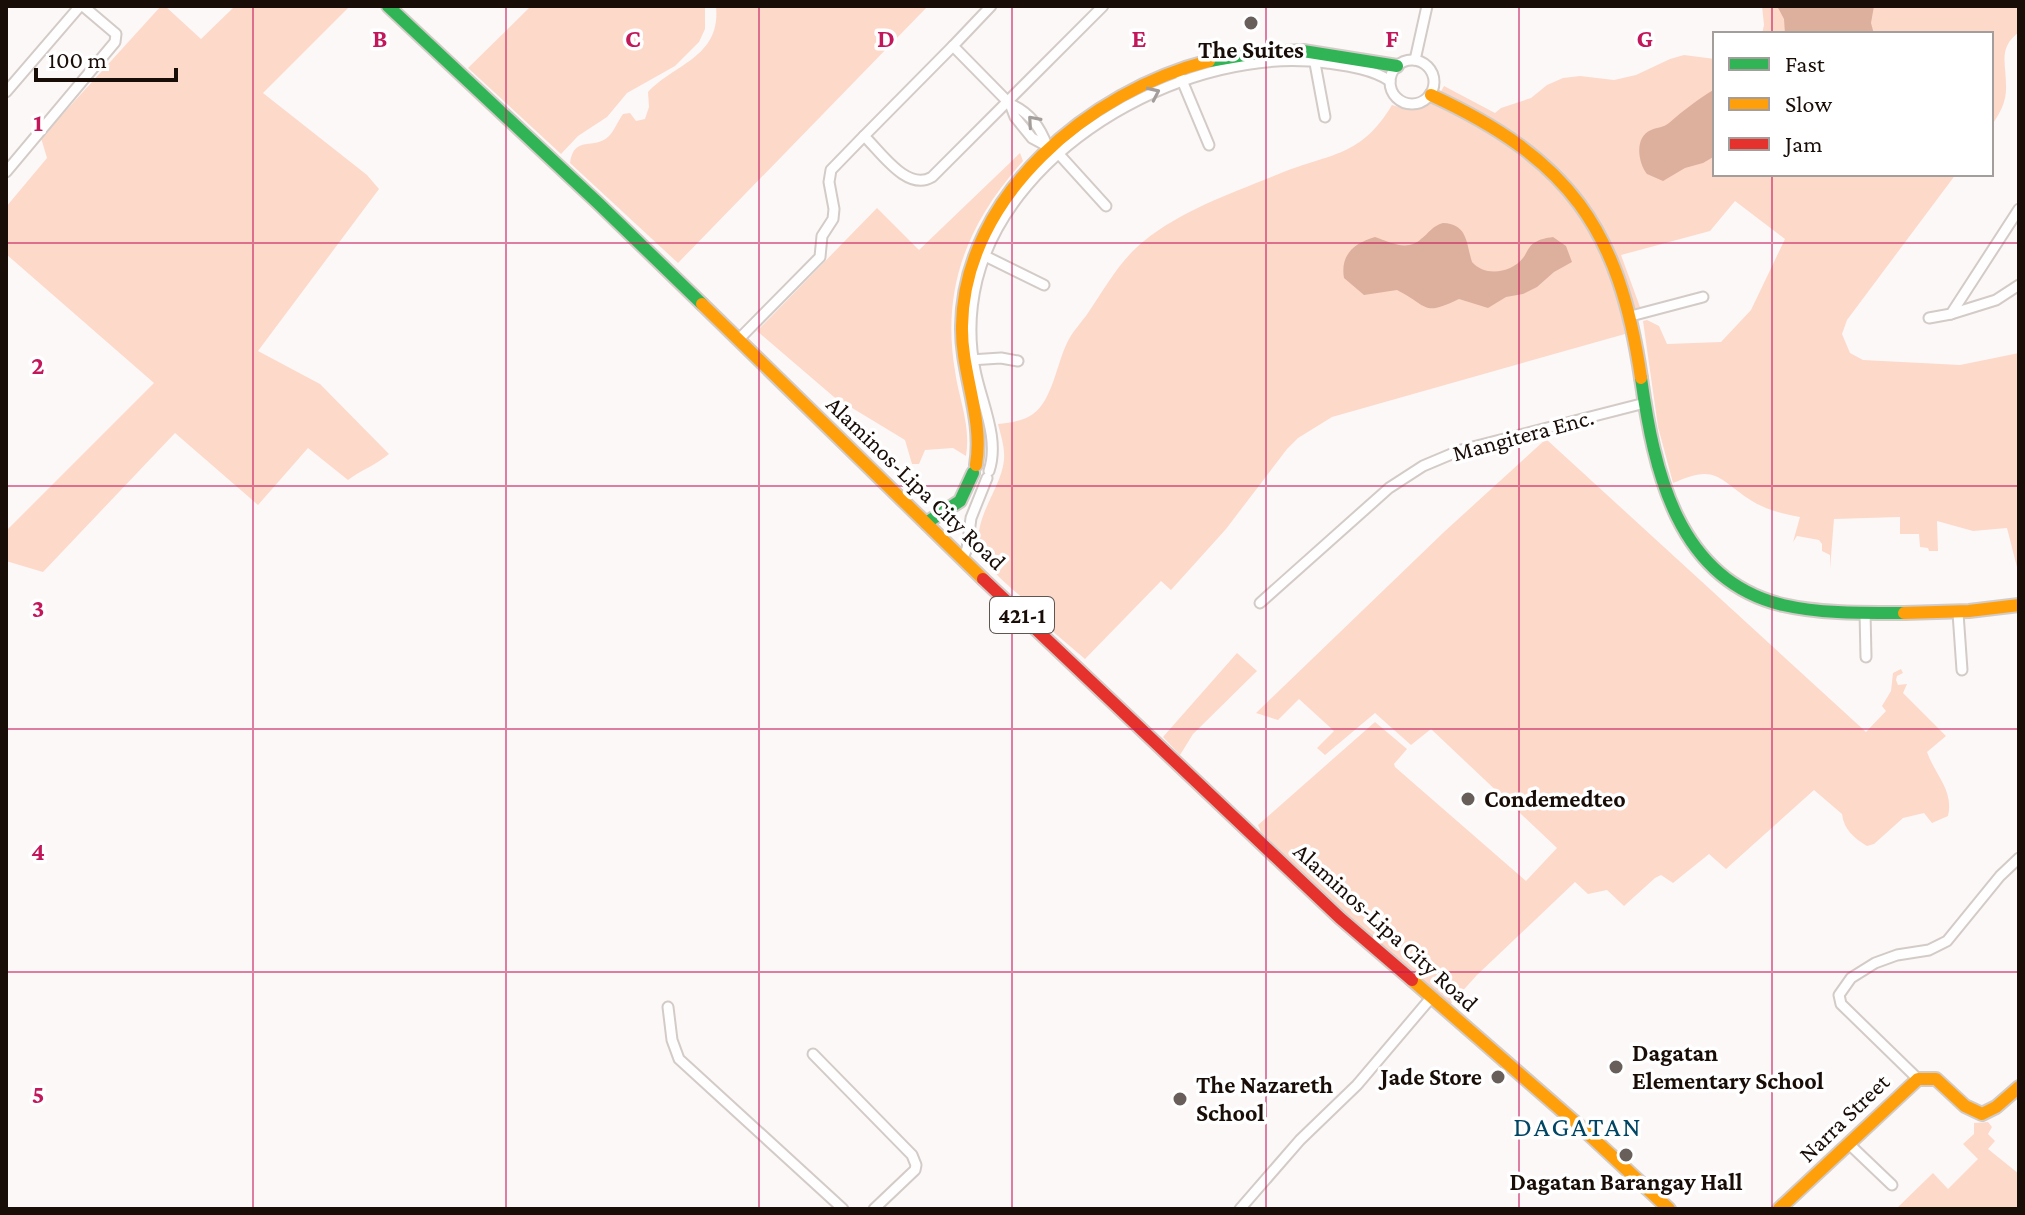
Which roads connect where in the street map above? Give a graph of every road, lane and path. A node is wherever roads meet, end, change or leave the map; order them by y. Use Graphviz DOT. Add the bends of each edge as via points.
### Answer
graph roads {
  1 [pos="82,6"];
  2 [pos="388,6"];
  3 [pos="991,6"];
  4 [pos="1103,6"];
  5 [pos="1427,6"];
  6 [pos="953,46"];
  7 [pos="1314,56"];
  8 [pos="1415,60"];
  9 [pos="1397,66"];
  10 [pos="1180,76"];
  11 [pos="1390,81"];
  12 [pos="6,92"];
  13 [pos="1431,95"];
  14 [pos="1008,102"];
  15 [pos="1325,117"];
  16 [pos="864,136"];
  17 [pos="1209,145"];
  18 [pos="1053,149"];
  19 [pos="6,172"];
  20 [pos="1106,206"];
  21 [pos="2019,209"];
  22 [pos="980,254"];
  23 [pos="1044,285"];
  24 [pos="2019,285"];
  25 [pos="1703,297"];
  26 [pos="1951,314"];
  27 [pos="1631,316"];
  28 [pos="1929,318"];
  29 [pos="738,340"];
  30 [pos="968,360"];
  31 [pos="1018,361"];
  32 [pos="1645,403"];
  33 [pos="973,474"];
  34 [pos="982,489"];
  35 [pos="926,523"];
  36 [pos="962,559"];
  37 [pos="1260,603"];
  38 [pos="2019,605"];
  39 [pos="1865,612"];
  40 [pos="1958,613"];
  41 [pos="1866,657"];
  42 [pos="1962,670"];
  43 [pos="2019,858"];
  44 [pos="1430,999"];
  45 [pos="668,1007"];
  46 [pos="813,1054"];
  47 [pos="1918,1079"];
  48 [pos="2019,1087"];
  49 [pos="1849,1144"];
  50 [pos="1892,1185"];
  51 [pos="843,1209"];
  52 [pos="874,1209"];
  53 [pos="1240,1209"];
  54 [pos="1668,1209"];
  55 [pos="1779,1209"];
  1 -- 12 [label="street"];
  1 -- 19 [label="street" via="116,34 115,42"];
  2 -- 29 [label="street, Alaminos-Lipa City Road / 421-1"];
  3 -- 6 [label="street"];
  4 -- 14 [label="street"];
  5 -- 8 [label="street"];
  6 -- 14 [label="street"];
  6 -- 16 [label="street"];
  7 -- 9 [label="street"];
  7 -- 10 [label="street" via="1287,51 1239,55"];
  7 -- 11 [label="street"];
  7 -- 15 [label="street"];
  8 -- 9 [label="street"];
  8 -- 13 [label="street" via="1432,73"];
  9 -- 11 [label="street"];
  10 -- 17 [label="street"];
  10 -- 18 [label="street" via="1113,102"];
  11 -- 13 [label="street" via="1394,95 1405,103 1419,103"];
  13 -- 27 [label="street" via="1505,133 1565,186 1612,258"];
  14 -- 16 [label="street" via="921,182 905,176"];
  14 -- 18 [label="street" via="1023,110"];
  16 -- 29 [label="street" via="831,170 833,219 822,236 817,262"];
  18 -- 20 [label="street"];
  18 -- 22 [label="street" via="1006,195"];
  21 -- 26 [label="street"];
  22 -- 23 [label="street"];
  22 -- 30 [label="street" via="963,302"];
  24 -- 26 [label="street" via="1996,300"];
  25 -- 27 [label="street"];
  26 -- 28 [label="street"];
  27 -- 32 [label="street"];
  29 -- 35 [label="street, Alaminos-Lipa City Road / 421-1"];
  30 -- 31 [label="street"];
  30 -- 33 [label="street" via="978,432"];
  30 -- 34 [label="street" via="991,435 993,457"];
  32 -- 37 [label="street, Mangitera Enc." via="1461,450 1423,466 1379,497"];
  32 -- 39 [label="street" via="1663,487 1687,536 1714,568 1766,600"];
  33 -- 34 [label="street"];
  33 -- 35 [label="street" via="960,501"];
  34 -- 36 [label="street"];
  35 -- 36 [label="street, Alaminos-Lipa City Road / 421-1"];
  36 -- 44 [label="street, Alaminos-Lipa City Road / 421-1"];
  38 -- 40 [label="street"];
  39 -- 40 [label="street"];
  39 -- 41 [label="street"];
  40 -- 42 [label="street"];
  43 -- 47 [label="street" via="1947,941 1875,963 1851,978 1839,995 1841,1004"];
  44 -- 53 [label="street"];
  44 -- 54 [label="street, Alaminos-Lipa City Road / 421-1"];
  45 -- 51 [label="street" via="679,1059"];
  46 -- 52 [label="street" via="916,1165"];
  47 -- 48 [label="street, Narra Street" via="1938,1080 1969,1110 1982,1114"];
  47 -- 49 [label="street, Narra Street"];
  49 -- 50 [label="street"];
  49 -- 55 [label="street, Narra Street"];
}
